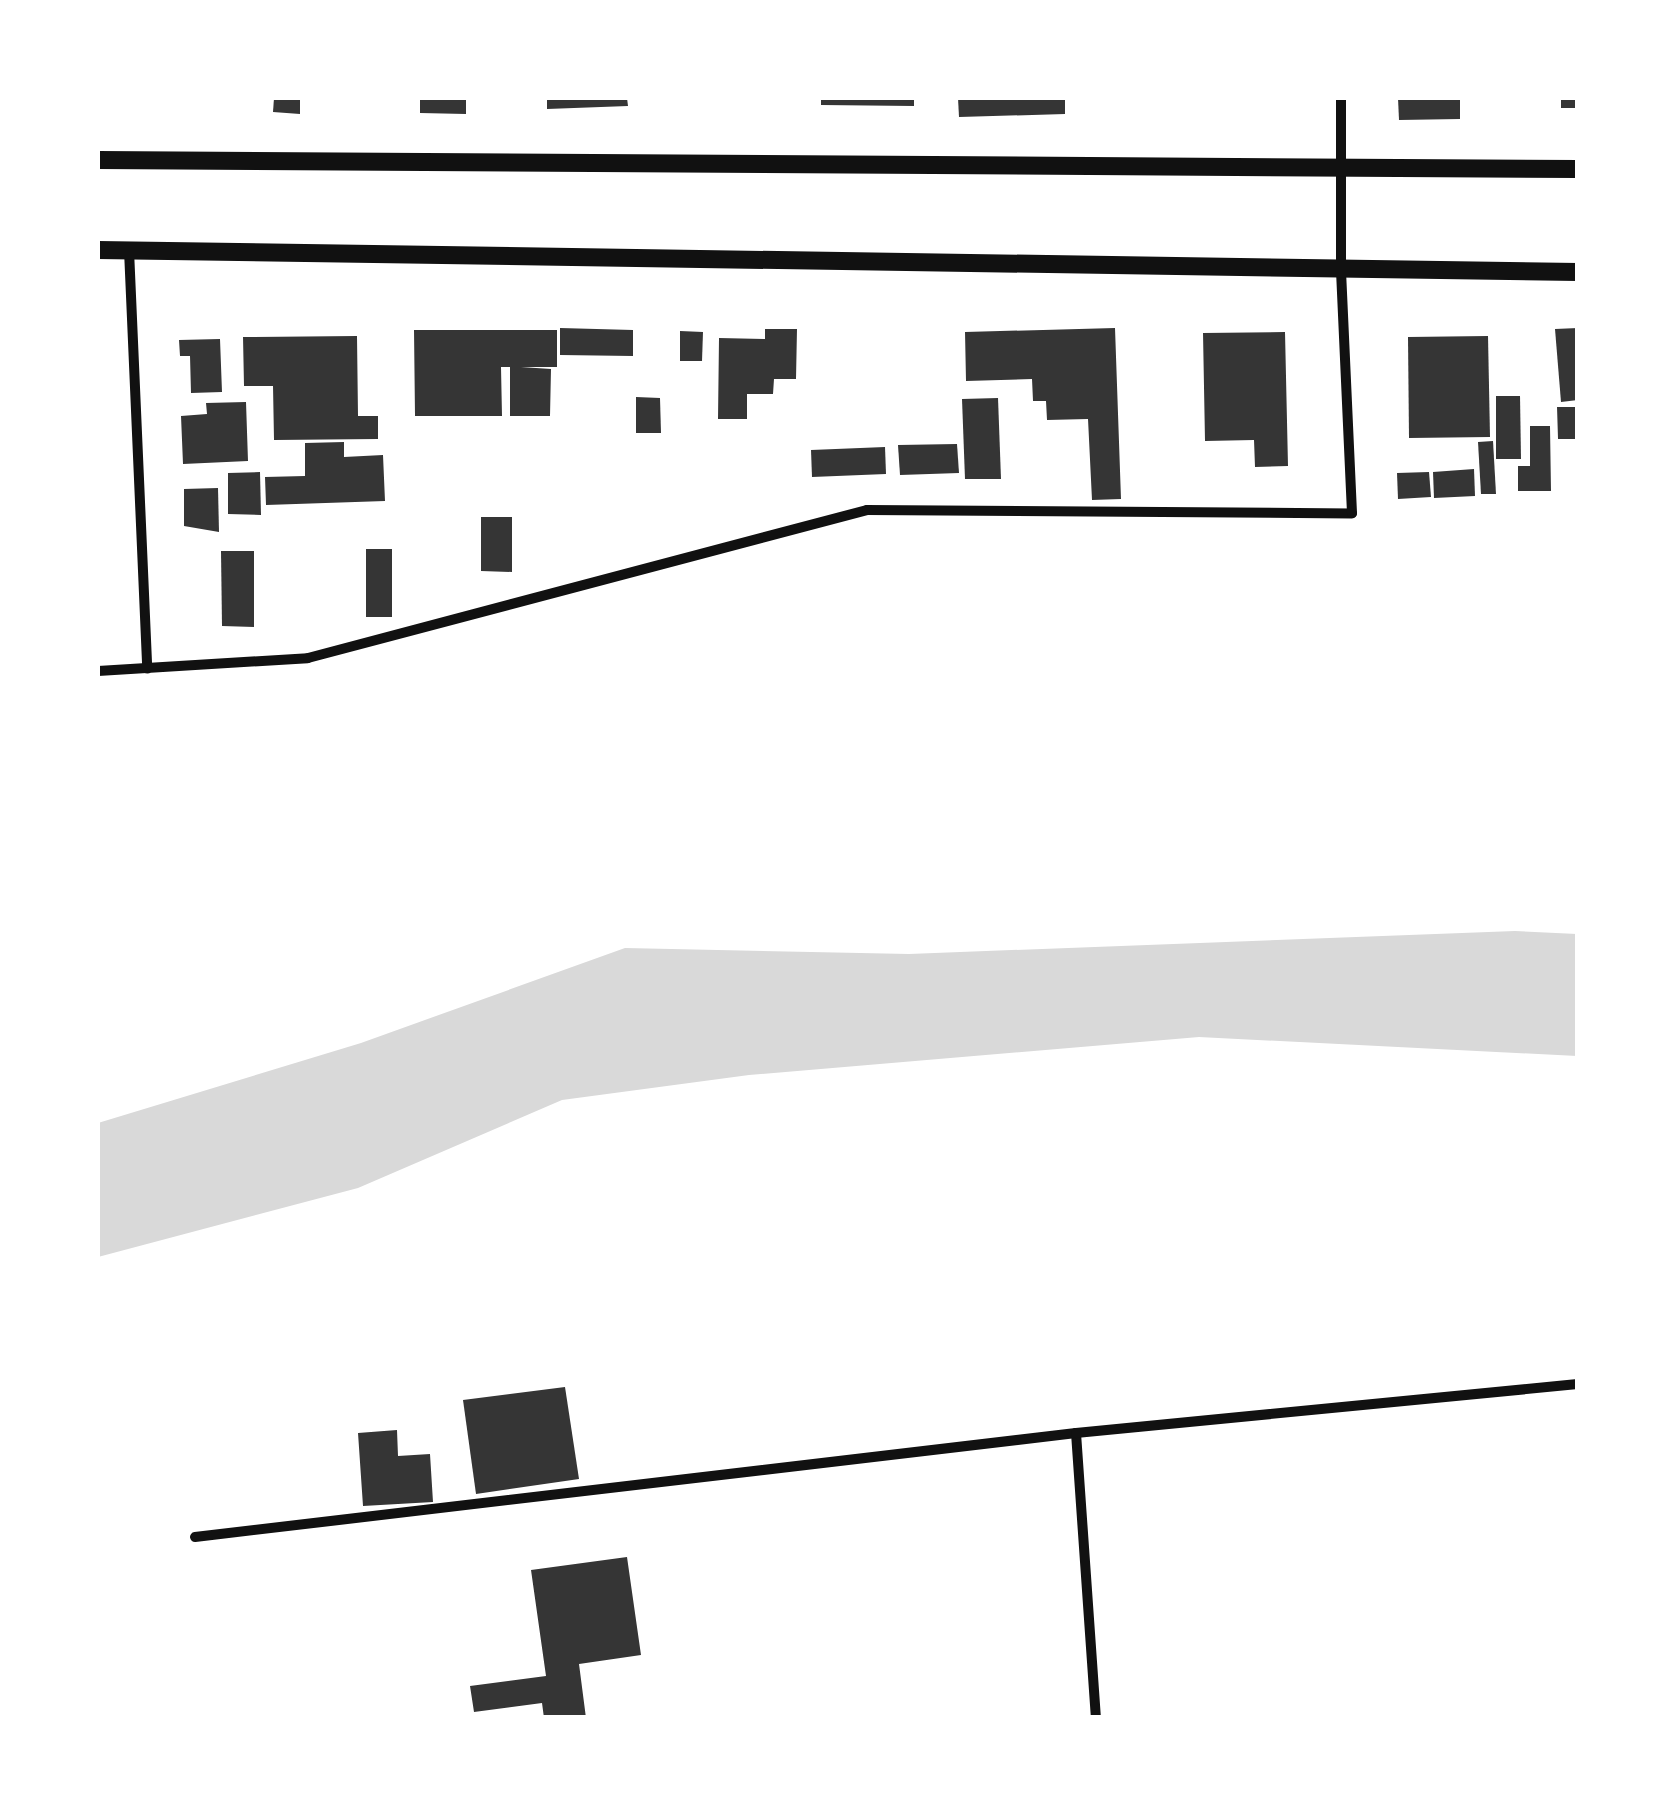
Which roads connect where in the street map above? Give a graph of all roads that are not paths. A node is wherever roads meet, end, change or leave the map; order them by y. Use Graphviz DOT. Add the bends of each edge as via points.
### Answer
graph roads {
  1 [pos="1341,98"];
  2 [pos="98,160"];
  3 [pos="1340,169"];
  4 [pos="1578,169"];
  5 [pos="98,250"];
  6 [pos="129,250"];
  7 [pos="1341,272"];
  8 [pos="1578,272"];
  9 [pos="98,670"];
  10 [pos="147,670"];
  11 [pos="1578,1384"];
  12 [pos="1076,1433"];
  13 [pos="195,1537"];
  14 [pos="1096,1718"];
  1 -- 3 [label="street"];
  2 -- 3 [label="street"];
  3 -- 4 [label="street"];
  3 -- 7 [label="street"];
  5 -- 6 [label="street"];
  6 -- 7 [label="street"];
  6 -- 10 [label="street"];
  7 -- 8 [label="street"];
  7 -- 10 [label="street" via="1352,513 867,510 308,658"];
  9 -- 10 [label="street"];
  11 -- 12 [label="street"];
  12 -- 13 [label="street"];
  12 -- 14 [label="street"];
}
